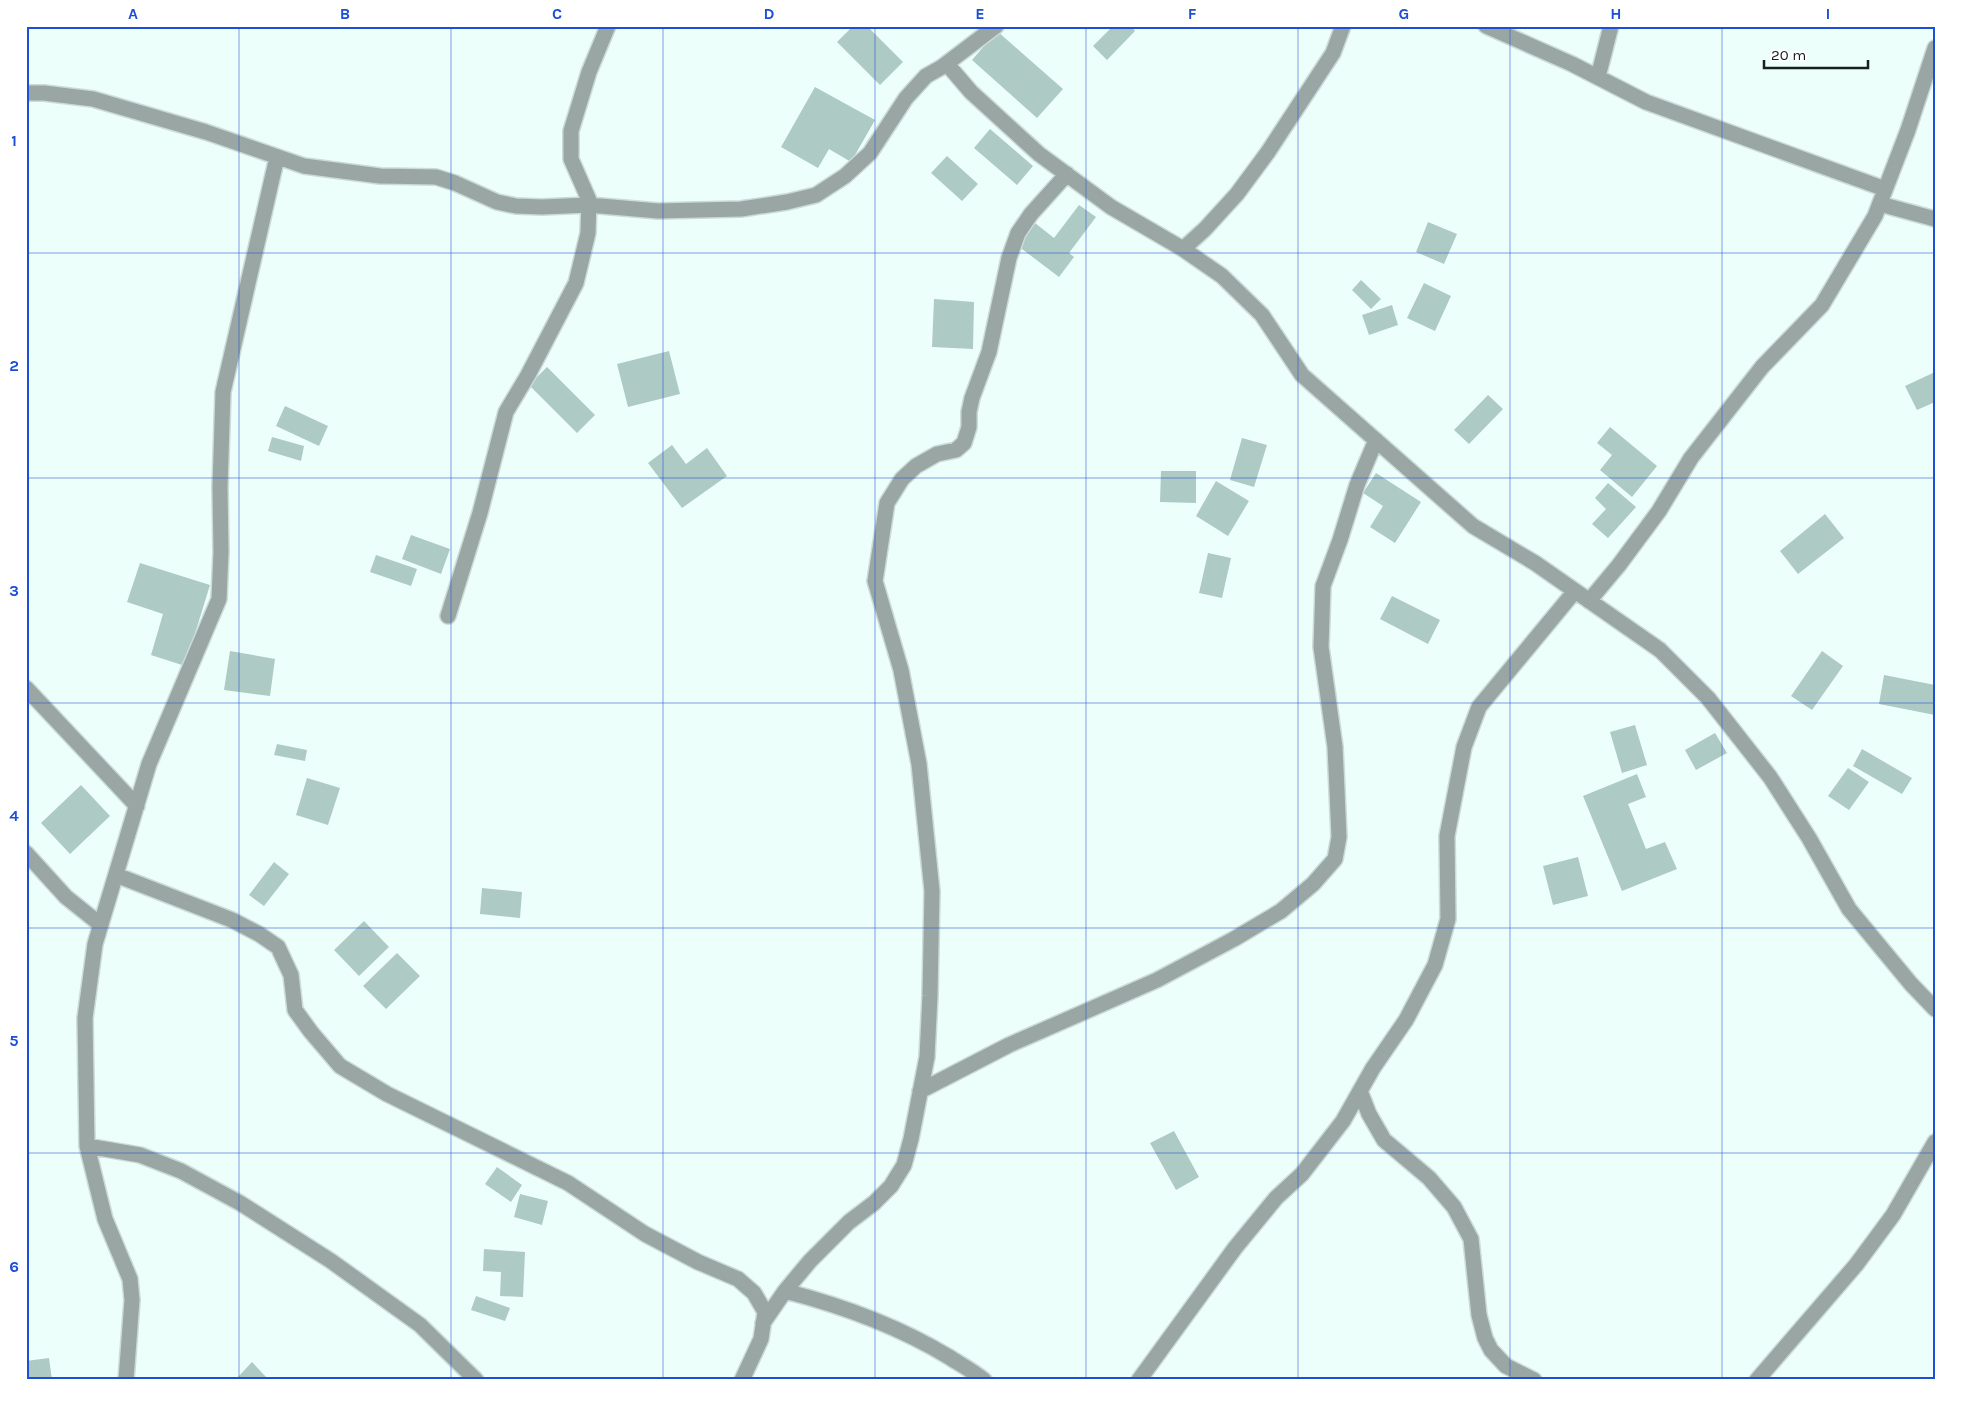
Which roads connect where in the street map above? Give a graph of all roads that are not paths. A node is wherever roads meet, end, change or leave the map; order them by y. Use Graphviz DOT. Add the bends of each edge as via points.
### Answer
graph roads {
  1 [pos="608,26"];
  2 [pos="996,26"];
  3 [pos="1353,26"];
  4 [pos="1486,26"];
  5 [pos="1611,26"];
  6 [pos="1341,32"];
  7 [pos="1935,48"];
  8 [pos="947,64"];
  9 [pos="1598,77"];
  10 [pos="26,93"];
  11 [pos="277,157"];
  12 [pos="1067,174"];
  13 [pos="1885,189"];
  14 [pos="1880,204"];
  15 [pos="589,205"];
  16 [pos="1935,219"];
  17 [pos="1183,250"];
  18 [pos="1376,440"];
  19 [pos="1575,591"];
  20 [pos="1588,601"];
  21 [pos="448,616"];
  22 [pos="26,688"];
  23 [pos="137,806"];
  24 [pos="26,853"];
  25 [pos="116,875"];
  26 [pos="101,925"];
  27 [pos="1935,1009"];
  28 [pos="920,1091"];
  29 [pos="1360,1091"];
  30 [pos="1935,1142"];
  31 [pos="87,1146"];
  32 [pos="786,1291"];
  33 [pos="764,1323"];
  34 [pos="126,1380"];
  35 [pos="476,1380"];
  36 [pos="742,1380"];
  37 [pos="984,1380"];
  38 [pos="1138,1380"];
  39 [pos="1534,1380"];
  40 [pos="1757,1380"];
  1 -- 15 [label="street" via="589,72 571,131 571,159"];
  2 -- 8 [label="street"];
  3 -- 6 [label="street"];
  4 -- 9 [label="street"];
  5 -- 9 [label="street"];
  6 -- 17 [label="street" via="1333,53 1268,152 1237,194"];
  7 -- 13 [label="street"];
  8 -- 12 [label="street" via="971,92 1039,154"];
  8 -- 15 [label="street" via="926,76 906,98 870,153 845,176 816,195 741,209 658,211"];
  9 -- 13 [label="street" via="1646,102"];
  10 -- 11 [label="street" via="93,100 206,132"];
  11 -- 15 [label="street" via="304,166 380,176 436,177 455,182 497,202 516,206"];
  11 -- 23 [label="street" via="223,392 218,599 150,764"];
  12 -- 17 [label="street" via="1112,207"];
  12 -- 28 [label="street" via="1018,233 1009,258 989,352 972,398 970,427 964,443 956,450 937,454 916,466 902,479 887,503 876,581 901,670 919,764 932,891 927,1057"];
  13 -- 14 [label="street"];
  14 -- 16 [label="street"];
  14 -- 20 [label="street" via="1822,305 1762,367 1691,458 1659,511 1619,565"];
  15 -- 21 [label="street" via="588,233 576,283 506,412 480,513"];
  17 -- 18 [label="street" via="1222,276 1262,316 1302,375"];
  18 -- 19 [label="street" via="1473,526"];
  18 -- 28 [label="street" via="1357,485 1323,586 1321,647 1335,747 1337,790 1339,837 1335,859 1313,884 1281,911 1234,939 1157,980 1009,1045"];
  19 -- 20 [label="street"];
  19 -- 29 [label="street" via="1479,707 1464,748 1447,836 1448,920 1435,965 1406,1020"];
  20 -- 27 [label="street" via="1660,650 1708,698 1770,777 1849,909"];
  22 -- 23 [label="street"];
  23 -- 25 [label="street"];
  24 -- 26 [label="street" via="66,897"];
  25 -- 26 [label="street"];
  25 -- 33 [label="street" via="232,920 278,947 291,975 295,1010 340,1066 387,1094 568,1183 645,1234 738,1279 754,1293 765,1312"];
  26 -- 31 [label="street" via="95,944 85,1018"];
  28 -- 32 [label="street" via="904,1165 891,1186 849,1222 810,1261"];
  29 -- 38 [label="street" via="1343,1122 1302,1174 1276,1198 1235,1248"];
  29 -- 39 [label="street" via="1384,1140 1429,1178 1454,1207 1471,1239 1479,1316 1491,1350 1506,1366"];
  30 -- 40 [label="street" via="1892,1215 1856,1265"];
  31 -- 34 [label="street" via="105,1219 130,1279 132,1300"];
  31 -- 35 [label="street" via="140,1155 181,1171 240,1203 331,1261 420,1324"];
  32 -- 33 [label="street"];
  32 -- 37 [label="street" via="860,1313 924,1343"];
  33 -- 36 [label="street" via="761,1339"];
}
